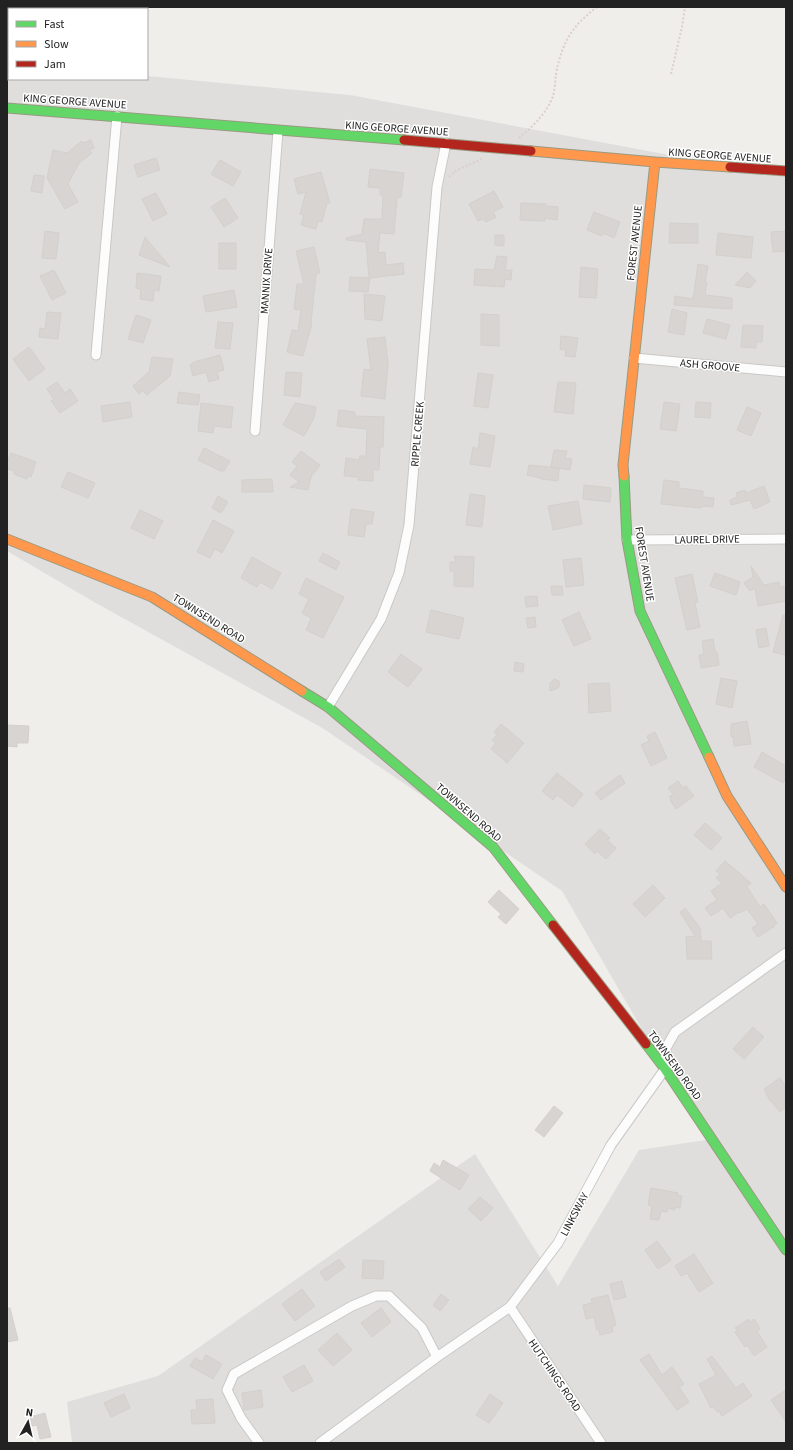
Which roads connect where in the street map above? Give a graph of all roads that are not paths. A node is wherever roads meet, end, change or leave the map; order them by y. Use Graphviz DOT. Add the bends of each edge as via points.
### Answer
graph roads {
  1 [pos="7,108"];
  2 [pos="117,116"];
  3 [pos="278,131"];
  4 [pos="446,143"];
  5 [pos="655,162"];
  6 [pos="786,171"];
  7 [pos="96,355"];
  8 [pos="634,358"];
  9 [pos="786,372"];
  10 [pos="255,431"];
  11 [pos="786,538"];
  12 [pos="7,539"];
  13 [pos="627,540"];
  14 [pos="328,707"];
  15 [pos="786,887"];
  16 [pos="786,953"];
  17 [pos="665,1069"];
  18 [pos="786,1250"];
  19 [pos="510,1307"];
  20 [pos="437,1357"];
  21 [pos="259,1443"];
  22 [pos="320,1443"];
  23 [pos="601,1443"];
  1 -- 2 [label="street, KING GEORGE AVENUE"];
  2 -- 3 [label="street, KING GEORGE AVENUE"];
  2 -- 7 [label="street"];
  3 -- 4 [label="street, KING GEORGE AVENUE"];
  3 -- 10 [label="street, MANNIX DRIVE"];
  4 -- 5 [label="street, KING GEORGE AVENUE"];
  4 -- 14 [label="street, RIPPLE CREEK" via="437,187 409,525 399,573 381,619"];
  5 -- 6 [label="street, KING GEORGE AVENUE"];
  5 -- 8 [label="street, FOREST AVENUE"];
  8 -- 9 [label="street, ASH GROOVE"];
  8 -- 13 [label="street, FOREST AVENUE" via="623,465"];
  11 -- 13 [label="street, LAUREL DRIVE"];
  12 -- 14 [label="street, TOWNSEND ROAD" via="152,597"];
  13 -- 15 [label="street, FOREST AVENUE" via="640,611 727,796"];
  14 -- 17 [label="street, TOWNSEND ROAD" via="493,847"];
  16 -- 17 [label="street" via="675,1032 666,1048"];
  17 -- 18 [label="street, TOWNSEND ROAD"];
  17 -- 19 [label="street, LINKSWAY" via="611,1145 558,1244"];
  19 -- 20 [label="street, LINKSWAY"];
  19 -- 23 [label="street, HUTCHINGS ROAD"];
  20 -- 21 [label="street" via="422,1328 389,1296 376,1296 352,1306 234,1374 227,1390 241,1418"];
  20 -- 22 [label="street, LINKSWAY"];
}
